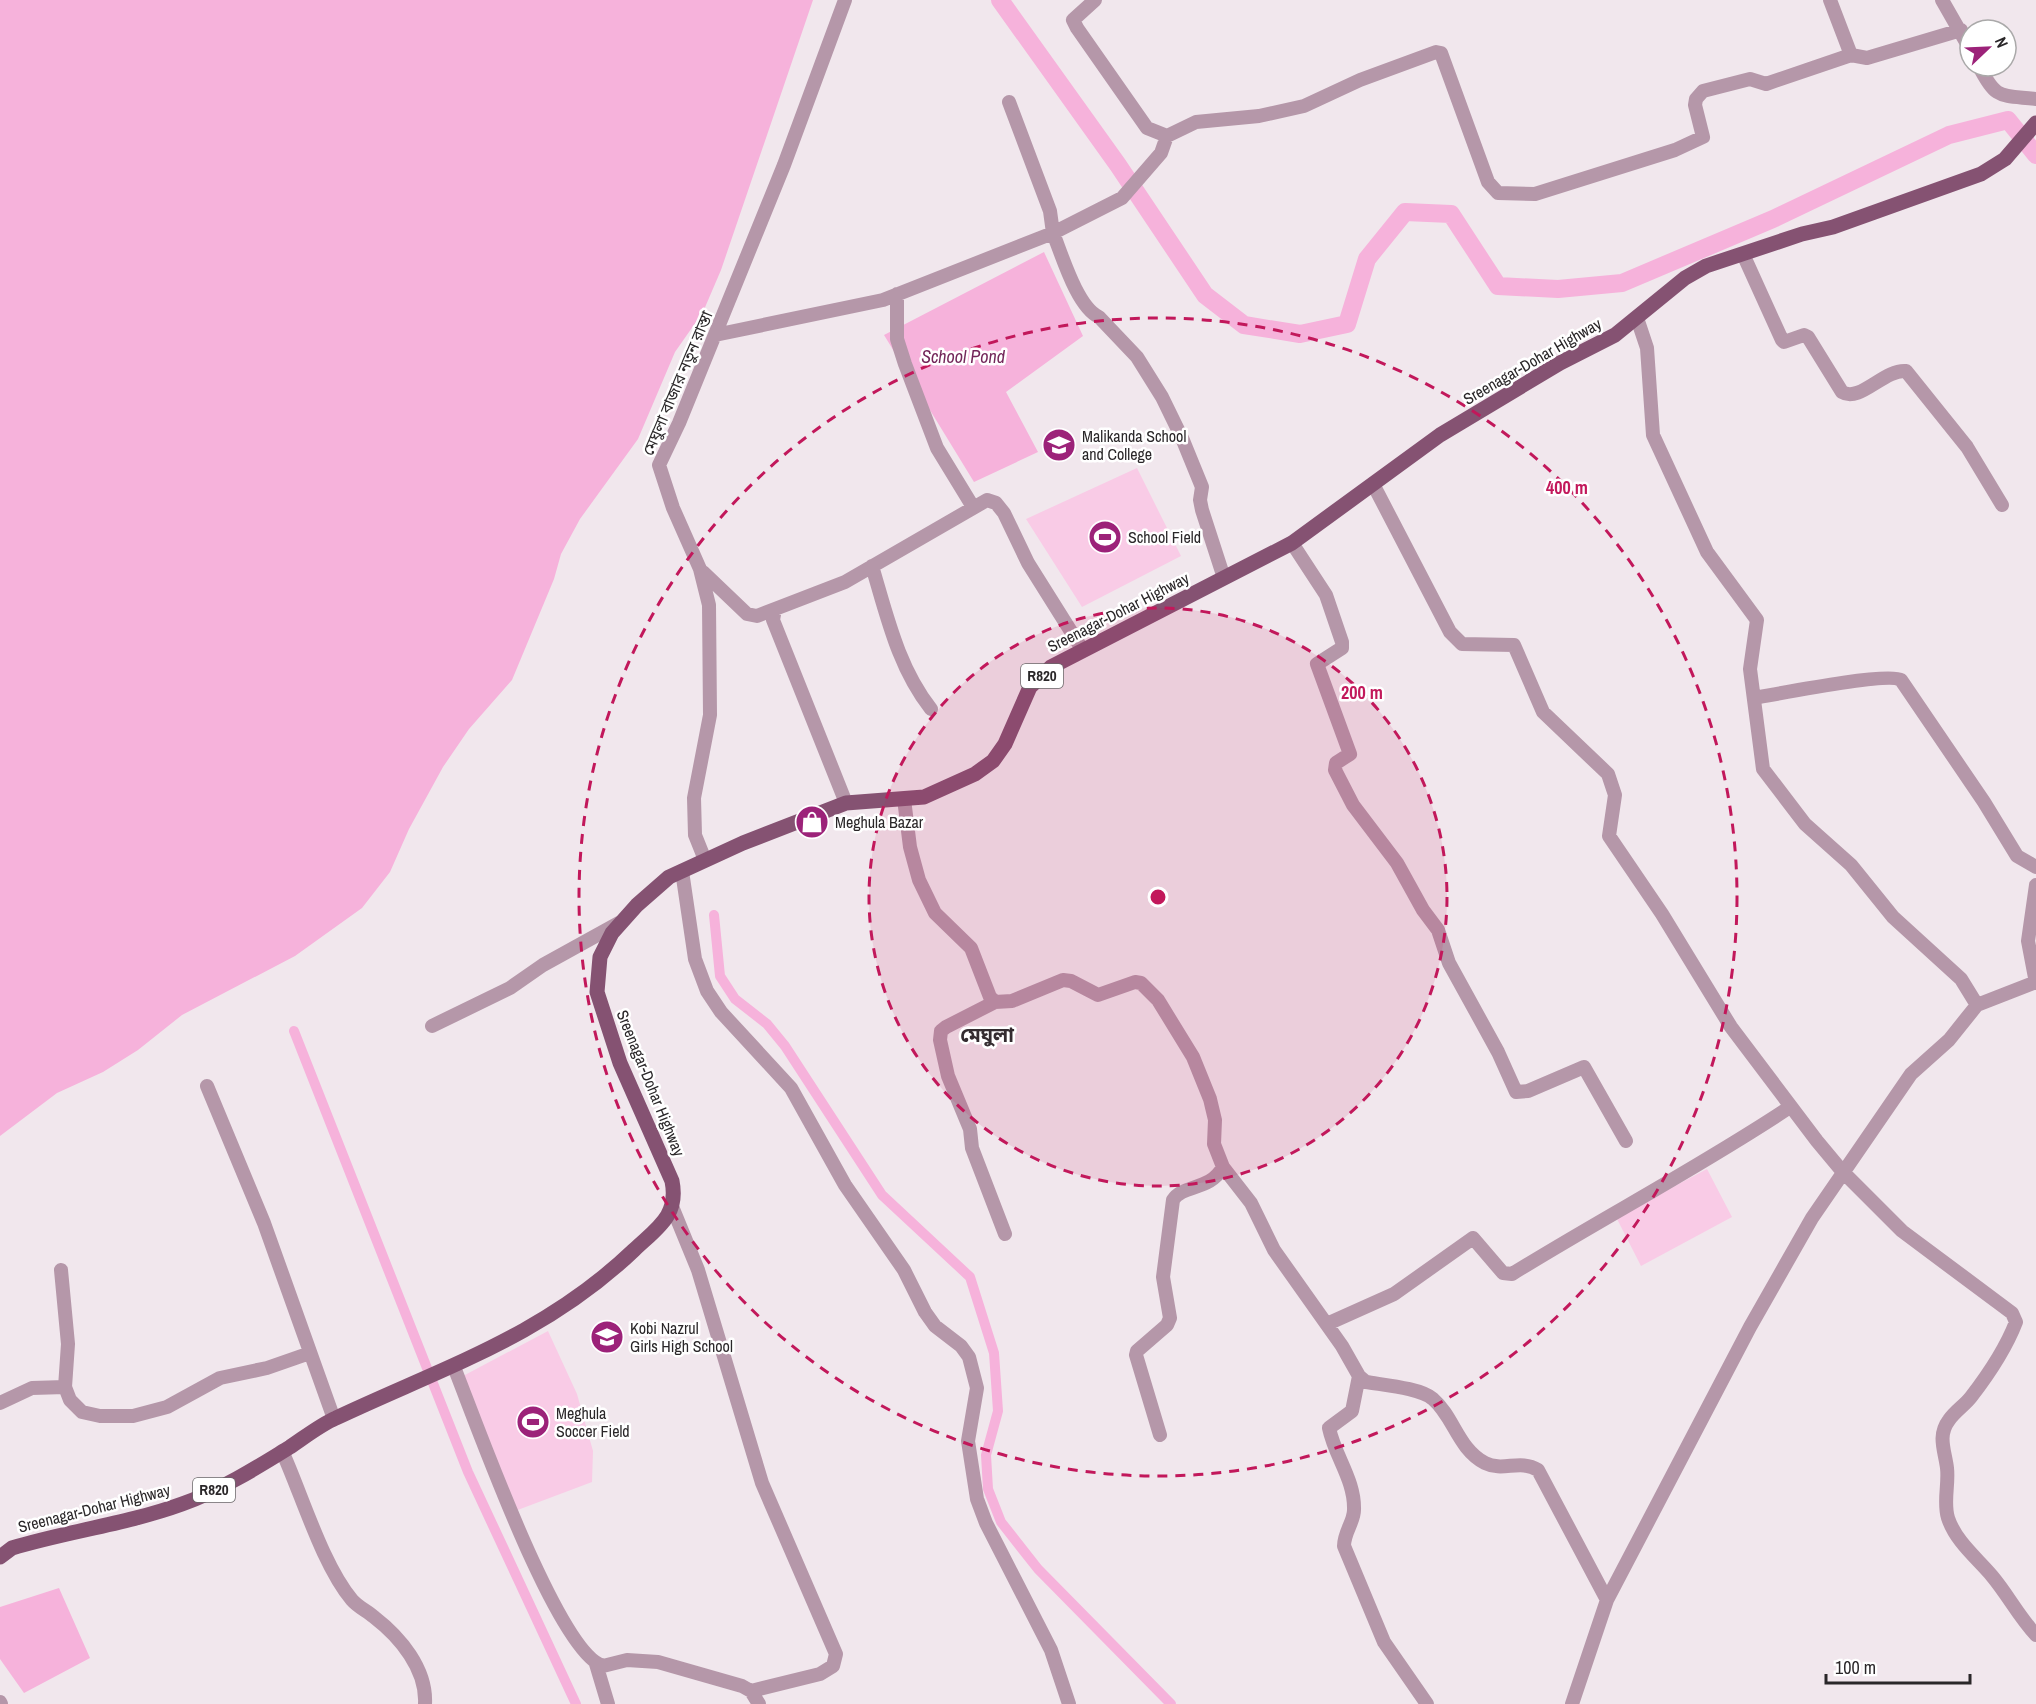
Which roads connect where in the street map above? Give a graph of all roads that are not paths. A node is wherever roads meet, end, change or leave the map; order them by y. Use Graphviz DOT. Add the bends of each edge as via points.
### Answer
graph roads {
  1 [pos="845,0"];
  2 [pos="1095,0"];
  3 [pos="1830,0"];
  4 [pos="1942,0"];
  5 [pos="1958,25"];
  6 [pos="1958,31"];
  7 [pos="1851,55"];
  8 [pos="1986,78"];
  9 [pos="2036,99"];
  10 [pos="1009,102"];
  11 [pos="2036,123"];
  12 [pos="1167,136"];
  13 [pos="1053,233"];
  14 [pos="1743,254"];
  15 [pos="897,294"];
  16 [pos="1637,318"];
  17 [pos="715,335"];
  18 [pos="1373,484"];
  19 [pos="2002,505"];
  20 [pos="974,507"];
  21 [pos="1292,543"];
  22 [pos="872,566"];
  23 [pos="700,569"];
  24 [pos="1224,579"];
  25 [pos="775,609"];
  26 [pos="1082,649"];
  27 [pos="1754,698"];
  28 [pos="931,709"];
  29 [pos="904,799"];
  30 [pos="846,803"];
  31 [pos="705,860"];
  32 [pos="2036,867"];
  33 [pos="682,871"];
  34 [pos="2036,885"];
  35 [pos="621,922"];
  36 [pos="2036,982"];
  37 [pos="995,1002"];
  38 [pos="1977,1005"];
  39 [pos="432,1026"];
  40 [pos="207,1086"];
  41 [pos="1790,1107"];
  42 [pos="1626,1141"];
  43 [pos="1222,1167"];
  44 [pos="1842,1171"];
  45 [pos="673,1209"];
  46 [pos="1005,1234"];
  47 [pos="61,1270"];
  48 [pos="1327,1324"];
  49 [pos="310,1353"];
  50 [pos="450,1369"];
  51 [pos="1359,1376"];
  52 [pos="64,1387"];
  53 [pos="0,1403"];
  54 [pos="334,1419"];
  55 [pos="1160,1435"];
  56 [pos="282,1451"];
  57 [pos="0,1557"];
  58 [pos="1607,1600"];
  59 [pos="2036,1635"];
  60 [pos="596,1664"];
  61 [pos="751,1691"];
  62 [pos="425,1704"];
  63 [pos="608,1704"];
  64 [pos="759,1704"];
  65 [pos="1069,1704"];
  66 [pos="1427,1704"];
  67 [pos="1572,1704"];
  1 -- 17 [label="street, মেঘুলা বাজার নতুন রাস্তা"];
  2 -- 12 [label="street" via="1073,20 1146,128"];
  3 -- 7 [label="street"];
  4 -- 5 [label="street"];
  6 -- 7 [label="street" via="1868,58"];
  7 -- 12 [label="street" via="1766,84 1750,79 1703,91 1695,105 1703,137 1700,140 1535,194 1498,193 1488,182 1445,59 1436,52 1304,106 1259,116 1196,122"];
  8 -- 9 [label="street" via="1993,91"];
  10 -- 13 [label="street" via="1050,211"];
  11 -- 14 [label="main road, Sreenagar-Dohar Highway / R820" via="2005,159 1981,174 1833,227"];
  12 -- 13 [label="street" via="1161,153 1122,198"];
  13 -- 15 [label="street"];
  13 -- 24 [label="street" via="1084,302 1137,357 1182,438 1202,487 1202,510"];
  14 -- 16 [label="main road, Sreenagar-Dohar Highway / R820" via="1706,266 1685,278"];
  14 -- 19 [label="street" via="1784,342 1808,337 1847,395 1856,394 1896,370 1906,371 1967,447"];
  15 -- 17 [label="street"];
  15 -- 20 [label="street" via="897,339 905,364 937,448"];
  16 -- 18 [label="main road, Sreenagar-Dohar Highway / R820" via="1615,335 1440,435"];
  16 -- 27 [label="street" via="1647,348 1653,435 1707,552 1757,620 1750,669"];
  17 -- 23 [label="street, মেঘুলা বাজার নতুন রাস্তা" via="659,465"];
  18 -- 21 [label="main road, Sreenagar-Dohar Highway / R820"];
  18 -- 41 [label="street" via="1450,632 1462,644 1514,645 1543,711 1608,774 1615,795 1609,836 1731,1027"];
  20 -- 22 [label="street"];
  20 -- 26 [label="street" via="987,500 996,503 1004,513 1028,563"];
  21 -- 24 [label="main road, Sreenagar-Dohar Highway / R820"];
  21 -- 42 [label="street" via="1326,595 1342,642 1338,652 1317,664 1350,754 1336,763 1335,770 1353,805 1438,930 1449,963 1516,1092 1528,1091 1584,1067"];
  22 -- 25 [label="street" via="845,582"];
  22 -- 28 [label="street" via="902,663 913,687"];
  23 -- 25 [label="street" via="747,614 757,616"];
  23 -- 31 [label="street, মেঘুলা বাজার নতুন রাস্তা" via="711,628 710,715 694,798 695,835"];
  24 -- 26 [label="main road, Sreenagar-Dohar Highway / R820"];
  25 -- 30 [label="street" via="773,621"];
  26 -- 29 [label="main road, Sreenagar-Dohar Highway / R820" via="1051,667 1030,687 1005,744 993,760 954,784"];
  27 -- 32 [label="street" via="1861,680 1901,680 2017,856"];
  27 -- 38 [label="street" via="1763,769 1805,824 1851,865 1893,916 1961,979"];
  29 -- 30 [label="main road, Sreenagar-Dohar Highway / R820"];
  29 -- 37 [label="street" via="910,848 919,880 935,913 970,948 986,990"];
  30 -- 31 [label="main road, Sreenagar-Dohar Highway / R820"];
  31 -- 33 [label="main road, Sreenagar-Dohar Highway / R820"];
  33 -- 35 [label="main road, Sreenagar-Dohar Highway / R820"];
  33 -- 65 [label="street" via="694,959 707,991 728,1020 791,1088 845,1185 904,1270 925,1312 969,1357 977,1388 968,1440 977,1499 1051,1650"];
  34 -- 36 [label="street" via="2028,941"];
  35 -- 39 [label="street" via="510,988"];
  35 -- 45 [label="main road, Sreenagar-Dohar Highway / R820" via="600,957 597,992 620,1063 672,1180"];
  36 -- 38 [label="street"];
  37 -- 43 [label="street" via="1012,1001 1063,980 1098,995 1141,983 1158,1000 1193,1057 1210,1099 1215,1120 1214,1144"];
  37 -- 46 [label="street" via="946,1027 940,1040 948,1076 970,1129 972,1148"];
  38 -- 44 [label="street" via="1949,1040 1911,1074"];
  40 -- 49 [label="street" via="264,1223"];
  41 -- 44 [label="street"];
  41 -- 48 [label="street" via="1725,1151 1512,1274 1503,1273 1473,1238 1394,1294"];
  43 -- 48 [label="street" via="1251,1203 1274,1250"];
  43 -- 55 [label="street" via="1206,1185 1181,1193 1173,1200 1163,1277 1170,1318 1137,1351"];
  44 -- 58 [label="street" via="1750,1327"];
  44 -- 59 [label="street" via="1902,1231 2007,1307 2016,1322 1970,1398 1948,1421 1941,1441 1947,1467 1945,1505 1948,1520 1964,1546"];
  45 -- 50 [label="main road, Sreenagar-Dohar Highway / R820" via="614,1270 559,1310"];
  45 -- 61 [label="street" via="698,1270 762,1483 836,1654 833,1666 820,1674"];
  47 -- 52 [label="street" via="68,1344"];
  48 -- 51 [label="street"];
  49 -- 52 [label="street" via="220,1378 167,1407 133,1416 82,1412"];
  49 -- 54 [label="street"];
  50 -- 54 [label="main road, Sreenagar-Dohar Highway / R820"];
  50 -- 60 [label="street" via="530,1555 562,1618"];
  51 -- 58 [label="street" via="1366,1382 1424,1393 1434,1399 1470,1454 1484,1463 1500,1468 1522,1464 1538,1470"];
  51 -- 66 [label="street" via="1352,1411 1329,1428 1344,1473 1352,1483 1354,1512 1344,1546 1384,1642"];
  52 -- 53 [label="street" via="32,1388"];
  54 -- 56 [label="main road, Sreenagar-Dohar Highway / R820"];
  56 -- 57 [label="main road, Sreenagar-Dohar Highway / R820" via="209,1494 124,1522 20,1545"];
  56 -- 62 [label="street" via="323,1549 346,1592 356,1605 387,1628 413,1659 424,1685"];
  58 -- 67 [label="street"];
  60 -- 61 [label="street" via="657,1662"];
  60 -- 63 [label="street"];
  61 -- 64 [label="street"];
}
